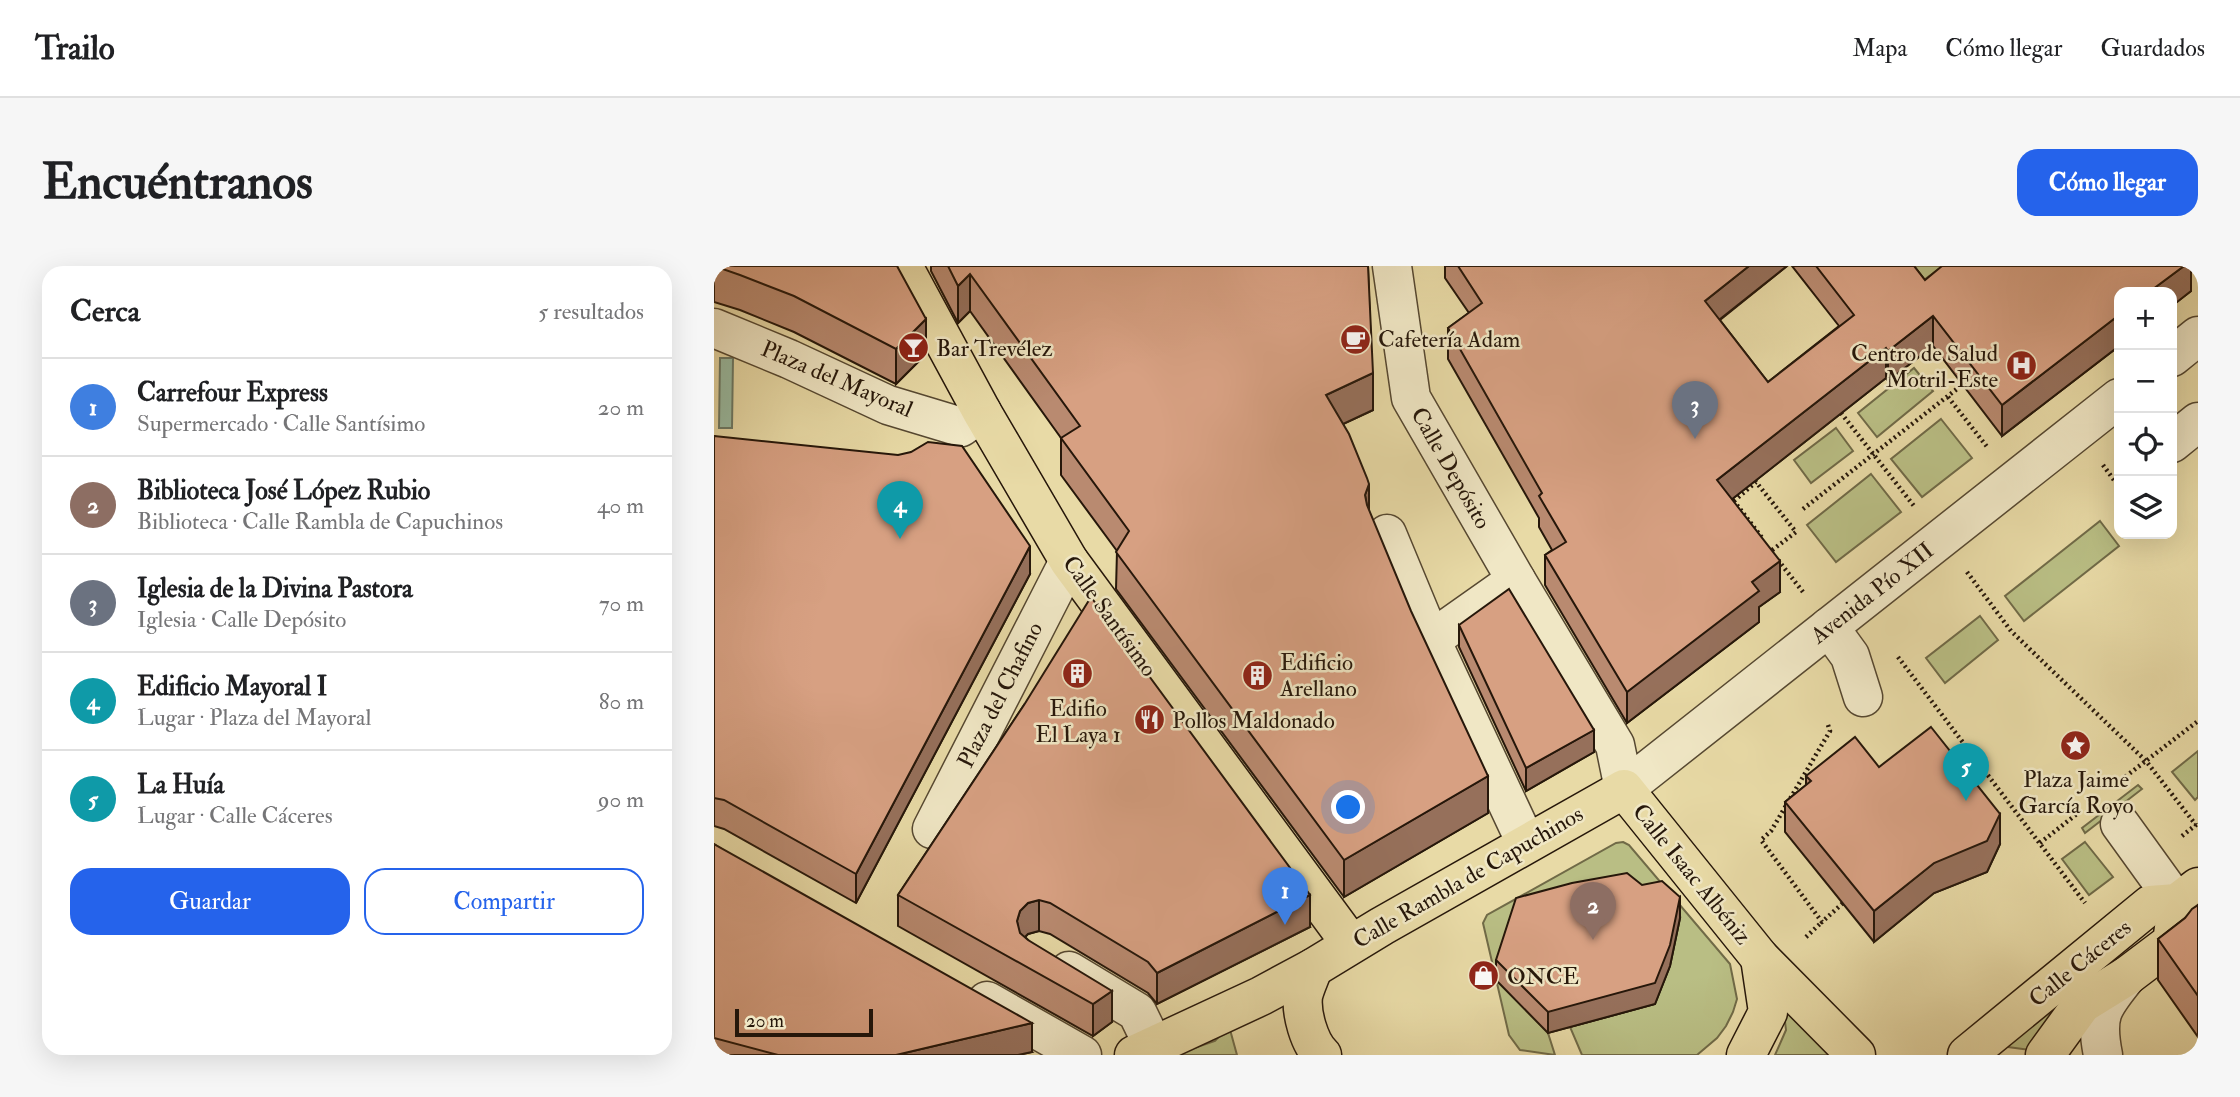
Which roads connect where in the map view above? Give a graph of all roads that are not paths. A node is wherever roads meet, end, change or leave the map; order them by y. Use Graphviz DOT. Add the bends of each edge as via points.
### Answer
graph roads {
  1 [pos="1392,266"];
  2 [pos="907,267"];
  3 [pos="714,328"];
  4 [pos="2198,336"];
  5 [pos="2177,352"];
  6 [pos="2114,402"];
  7 [pos="971,419"];
  8 [pos="2198,422"];
  9 [pos="2177,439"];
  10 [pos="920,450"];
  11 [pos="1387,534"];
  12 [pos="1069,561"];
  13 [pos="1516,580"];
  14 [pos="1829,627"];
  15 [pos="1431,640"];
  16 [pos="1863,697"];
  17 [pos="1624,789"];
  18 [pos="2120,824"];
  19 [pos="932,829"];
  20 [pos="1526,844"];
  21 [pos="2188,895"];
  22 [pos="1351,944"];
  23 [pos="1039,953"];
  24 [pos="1760,958"];
  25 [pos="1313,968"];
  26 [pos="2127,976"];
  27 [pos="953,982"];
  28 [pos="1143,1050"];
  29 [pos="1082,1055"];
  30 [pos="1322,1055"];
  31 [pos="1746,1055"];
  32 [pos="1856,1055"];
  33 [pos="1967,1055"];
  34 [pos="2045,1055"];
  35 [pos="2103,1055"];
  1 -- 13 [label="street, Calle Depósito" via="1411,398"];
  2 -- 7 [label="main road, Calle Santísimo"];
  3 -- 7 [label="street, Plaza del Mayoral" via="888,405"];
  4 -- 5 [label="street"];
  6 -- 14 [label="street, Avenida Pío XII"];
  7 -- 10 [label="street, Plaza del Mayoral"];
  7 -- 12 [label="main road, Calle Santísimo"];
  8 -- 9 [label="street"];
  11 -- 15 [label="street"];
  12 -- 19 [label="street, Plaza del Chafino"];
  12 -- 22 [label="main road, Calle Santísimo"];
  13 -- 15 [label="street"];
  13 -- 17 [label="street, Calle Depósito" via="1615,745"];
  14 -- 16 [label="street" via="1850,656"];
  14 -- 17 [label="street, Avenida Pío XII"];
  15 -- 20 [label="street"];
  17 -- 20 [label="main road, Calle Rambla de Capuchinos"];
  17 -- 24 [label="main road, Calle Isaac Albéniz"];
  18 -- 21 [label="street"];
  20 -- 22 [label="main road, Calle Rambla de Capuchinos"];
  21 -- 26 [label="main road" via="2172,942"];
  21 -- 33 [label="main road, Calle Cáceres" via="2150,905"];
  22 -- 25 [label="main road, Calle Rambla de Capuchinos"];
  23 -- 28 [label="street" via="1137,1012"];
  24 -- 31 [label="main road, Calle Isaac Albéniz" via="1768,1012"];
  24 -- 32 [label="main road, Calle Isaac Albéniz"];
  25 -- 28 [label="main road, Calle Rambla de Capuchinos"];
  25 -- 30 [label="main road" via="1303,996 1305,1019"];
  26 -- 34 [label="main road" via="2082,1004"];
  26 -- 35 [label="street" via="2104,1004 2098,1029"];
  27 -- 29 [label="street"];
}
